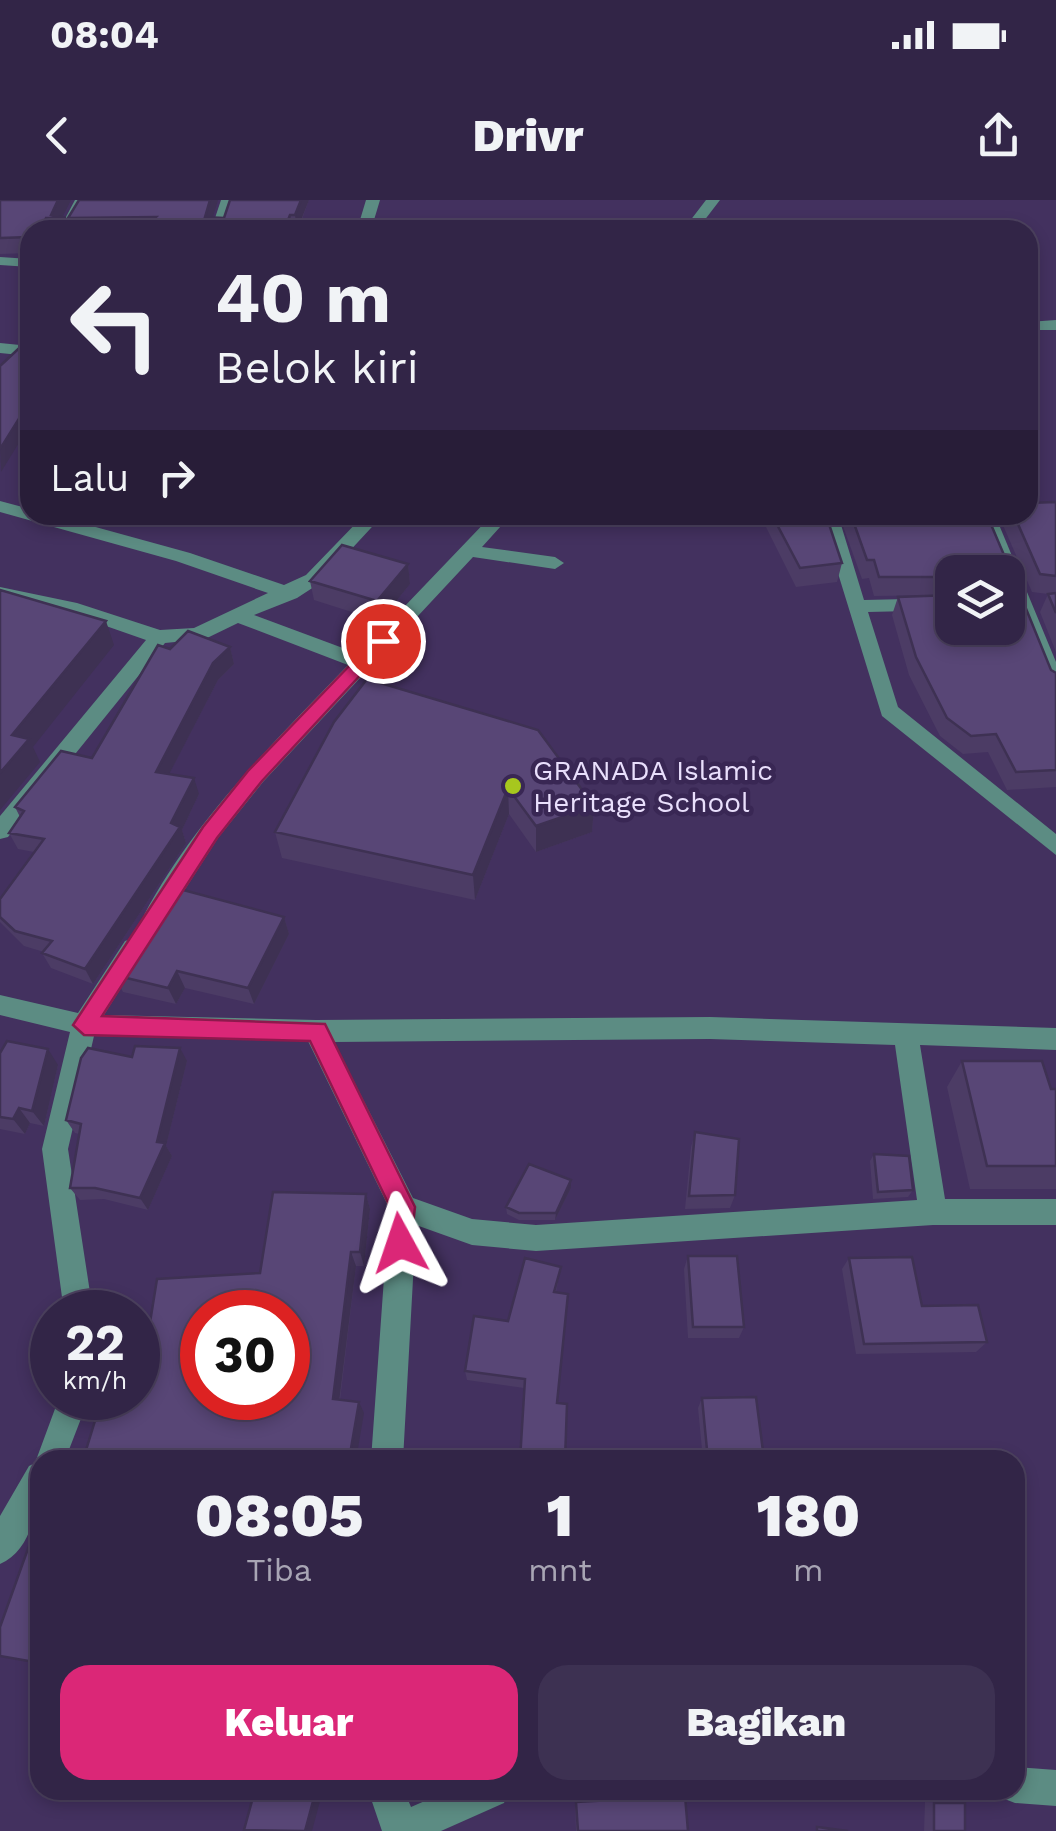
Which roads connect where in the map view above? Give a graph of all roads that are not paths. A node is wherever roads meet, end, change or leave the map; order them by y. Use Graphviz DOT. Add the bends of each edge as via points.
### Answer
graph roads {
  1 [pos="67,525"];
  2 [pos="365,525"];
  3 [pos="494,525"];
  4 [pos="832,525"];
  5 [pos="990,525"];
  6 [pos="472,551"];
  7 [pos="1003,555"];
  8 [pos="555,563"];
  9 [pos="0,593"];
  10 [pos="290,594"];
  11 [pos="935,604"];
  12 [pos="858,606"];
  13 [pos="1025,607"];
  14 [pos="241,617"];
  15 [pos="159,637"];
  16 [pos="360,662"];
  17 [pos="1056,687"];
  18 [pos="2,825"];
  19 [pos="1056,846"];
  20 [pos="0,1005"];
  21 [pos="84,1025"];
  22 [pos="316,1031"];
  23 [pos="906,1036"];
  24 [pos="1056,1039"];
  25 [pos="403,1207"];
  26 [pos="932,1212"];
  27 [pos="1056,1212"];
  28 [pos="75,1290"];
  29 [pos="65,1420"];
  30 [pos="53,1450"];
  31 [pos="387,1450"];
  32 [pos="30,1495"];
  33 [pos="0,1548"];
  34 [pos="1025,1785"];
  35 [pos="1056,1788"];
  36 [pos="390,1800"];
  37 [pos="468,1800"];
  38 [pos="401,1830"];
  1 -- 10 [label="street"];
  2 -- 10 [label="street"];
  3 -- 6 [label="street"];
  4 -- 12 [label="street"];
  5 -- 7 [label="street"];
  6 -- 8 [label="street"];
  6 -- 16 [label="street"];
  9 -- 15 [label="street" via="70,607"];
  10 -- 14 [label="street"];
  11 -- 12 [label="street"];
  12 -- 19 [label="street" via="889,711"];
  13 -- 17 [label="street"];
  14 -- 15 [label="street" via="198,634"];
  14 -- 16 [label="street"];
  15 -- 18 [label="street"];
  16 -- 21 [label="street" via="210,832"];
  20 -- 21 [label="street"];
  21 -- 22 [label="street"];
  21 -- 28 [label="street" via="55,1149"];
  22 -- 23 [label="street" via="710,1028"];
  22 -- 25 [label="street"];
  23 -- 24 [label="street"];
  23 -- 26 [label="street"];
  25 -- 26 [label="street" via="506,1238"];
  25 -- 31 [label="street"];
  26 -- 27 [label="street"];
  29 -- 30 [label="street"];
  32 -- 33 [label="street"];
  34 -- 35 [label="street"];
  36 -- 38 [label="street"];
  37 -- 38 [label="street"];
}
